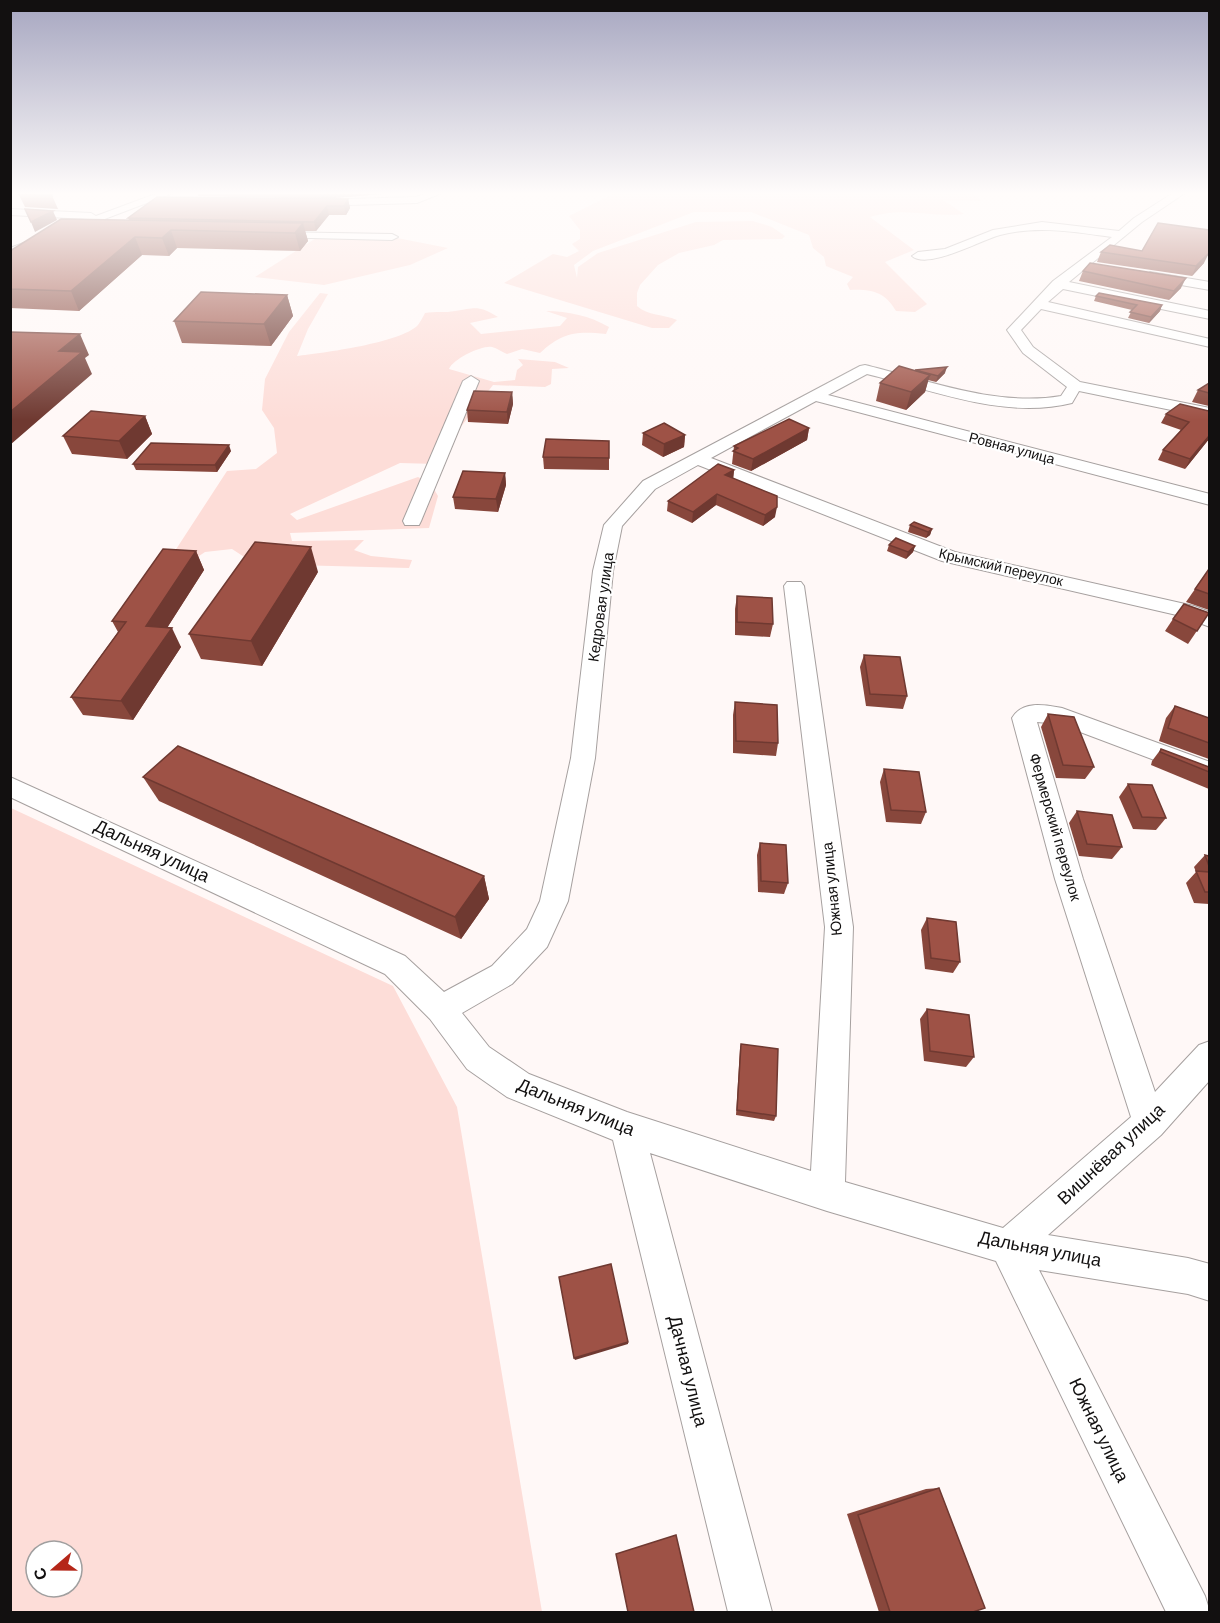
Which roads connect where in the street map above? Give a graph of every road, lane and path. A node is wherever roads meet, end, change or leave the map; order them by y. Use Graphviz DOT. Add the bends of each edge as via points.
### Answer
graph roads {
  1 [pos="1077,269"];
  2 [pos="1140,274"];
  3 [pos="1058,285"];
  4 [pos="1209,286"];
  5 [pos="1038,304"];
  6 [pos="1209,315"];
  7 [pos="1209,343"];
  8 [pos="471,381"];
  9 [pos="1075,386"];
  10 [pos="814,396"];
  11 [pos="1209,413"];
  12 [pos="697,459"];
  13 [pos="1209,500"];
  14 [pos="412,522"];
  15 [pos="794,586"];
  16 [pos="1209,620"];
  17 [pos="1209,772"];
  18 [pos="10,786"];
  19 [pos="441,1009"];
  20 [pos="1209,1056"];
  21 [pos="1149,1123"];
  22 [pos="627,1129"];
  23 [pos="827,1194"];
  24 [pos="1008,1247"];
  25 [pos="1209,1283"];
  26 [pos="750,1612"];
  27 [pos="1189,1612"];
  1 -- 3 [label="street"];
  2 -- 4 [label="street"];
  3 -- 5 [label="street"];
  3 -- 6 [label="street"];
  5 -- 7 [label="street"];
  5 -- 9 [label="street" via="1014,330 1028,350"];
  8 -- 14 [label="street"];
  9 -- 10 [label="street, Кедровая улица" via="1066,400 1036,405 987,399 865,369"];
  9 -- 11 [label="street"];
  10 -- 12 [label="street, Кедровая улица"];
  10 -- 13 [label="street, Ровная улица"];
  12 -- 16 [label="street, Крымский переулок" via="949,557 1176,608"];
  12 -- 19 [label="street, Кедровая улица" via="650,485 613,525 603,571 583,758 554,901 537,938 502,975"];
  15 -- 23 [label="street, Южная улица" via="839,927"];
  17 -- 21 [label="street, Фермерский переулок" via="1062,716 1037,712 1024,718 1069,879"];
  18 -- 19 [label="street, Дальняя улица" via="395,965"];
  19 -- 22 [label="street, Дальняя улица" via="478,1058 518,1086"];
  20 -- 21 [label="street, Вишнёвая улица"];
  21 -- 24 [label="street, Вишнёвая улица"];
  22 -- 23 [label="street, Дальняя улица"];
  22 -- 26 [label="street, Дачная улица"];
  23 -- 24 [label="street, Дальняя улица"];
  24 -- 25 [label="street, Дальняя улица" via="1188,1276"];
  24 -- 27 [label="street, Южная улица"];
}
